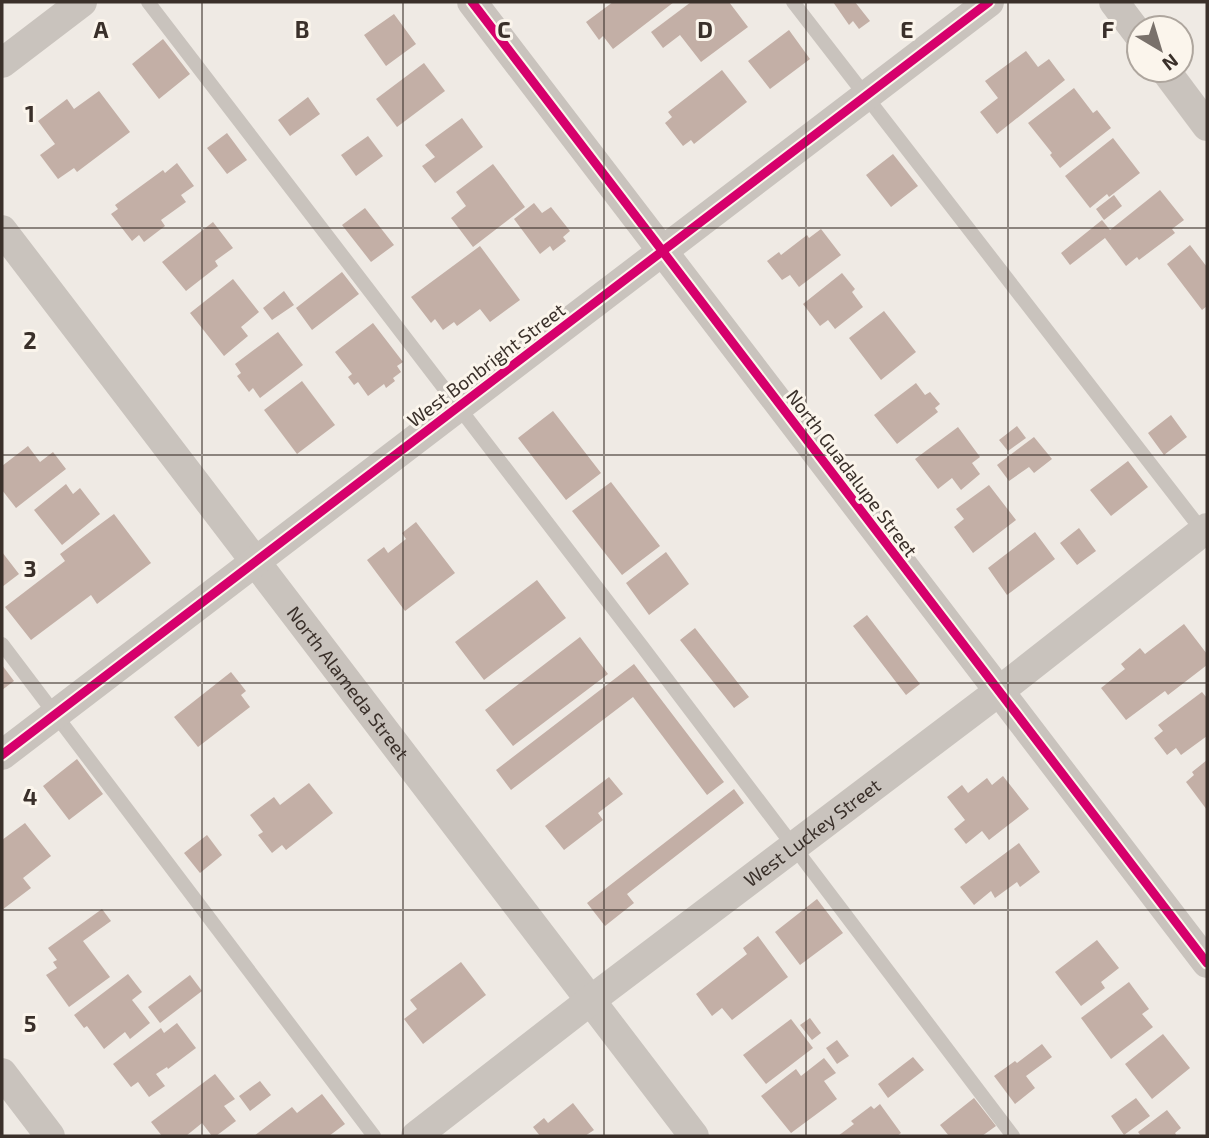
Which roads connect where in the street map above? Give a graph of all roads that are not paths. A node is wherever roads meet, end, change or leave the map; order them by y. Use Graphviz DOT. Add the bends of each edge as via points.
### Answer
graph roads {
  1 [pos="82,2"];
  2 [pos="148,2"];
  3 [pos="472,2"];
  4 [pos="793,2"];
  5 [pos="989,2"];
  6 [pos="1114,2"];
  7 [pos="1125,17"];
  8 [pos="2,63"];
  9 [pos="1176,84"];
  10 [pos="866,97"];
  11 [pos="1207,126"];
  12 [pos="2,230"];
  13 [pos="662,253"];
  14 [pos="460,407"];
  15 [pos="1206,532"];
  16 [pos="254,561"];
  17 [pos="2,644"];
  18 [pos="998,691"];
  19 [pos="55,713"];
  20 [pos="2,755"];
  21 [pos="793,845"];
  22 [pos="1207,964"];
  23 [pos="591,1000"];
  24 [pos="2,1073"];
  25 [pos="50,1136"];
  26 [pos="374,1136"];
  27 [pos="416,1136"];
  28 [pos="694,1136"];
  29 [pos="1013,1136"];
  1 -- 8 [label="street"];
  2 -- 14 [label="lane"];
  3 -- 13 [label="street, North Guadalupe Street"];
  4 -- 10 [label="lane"];
  5 -- 10 [label="street, West Bonbright Street"];
  6 -- 7 [label="street"];
  9 -- 11 [label="street"];
  10 -- 13 [label="street, West Bonbright Street"];
  10 -- 15 [label="lane"];
  12 -- 16 [label="street, North Alameda Street"];
  13 -- 14 [label="street, West Bonbright Street"];
  13 -- 18 [label="street, North Guadalupe Street"];
  14 -- 16 [label="street, West Bonbright Street"];
  14 -- 21 [label="lane"];
  15 -- 18 [label="street, West Luckey Street"];
  16 -- 19 [label="street, West Bonbright Street"];
  16 -- 23 [label="street, North Alameda Street"];
  17 -- 19 [label="lane"];
  18 -- 21 [label="street, West Luckey Street"];
  18 -- 22 [label="street, North Guadalupe Street"];
  19 -- 20 [label="street, West Bonbright Street"];
  19 -- 26 [label="lane"];
  21 -- 23 [label="street, West Luckey Street"];
  21 -- 29 [label="lane"];
  23 -- 27 [label="street, West Luckey Street"];
  23 -- 28 [label="street, North Alameda Street"];
  24 -- 25 [label="street"];
}
